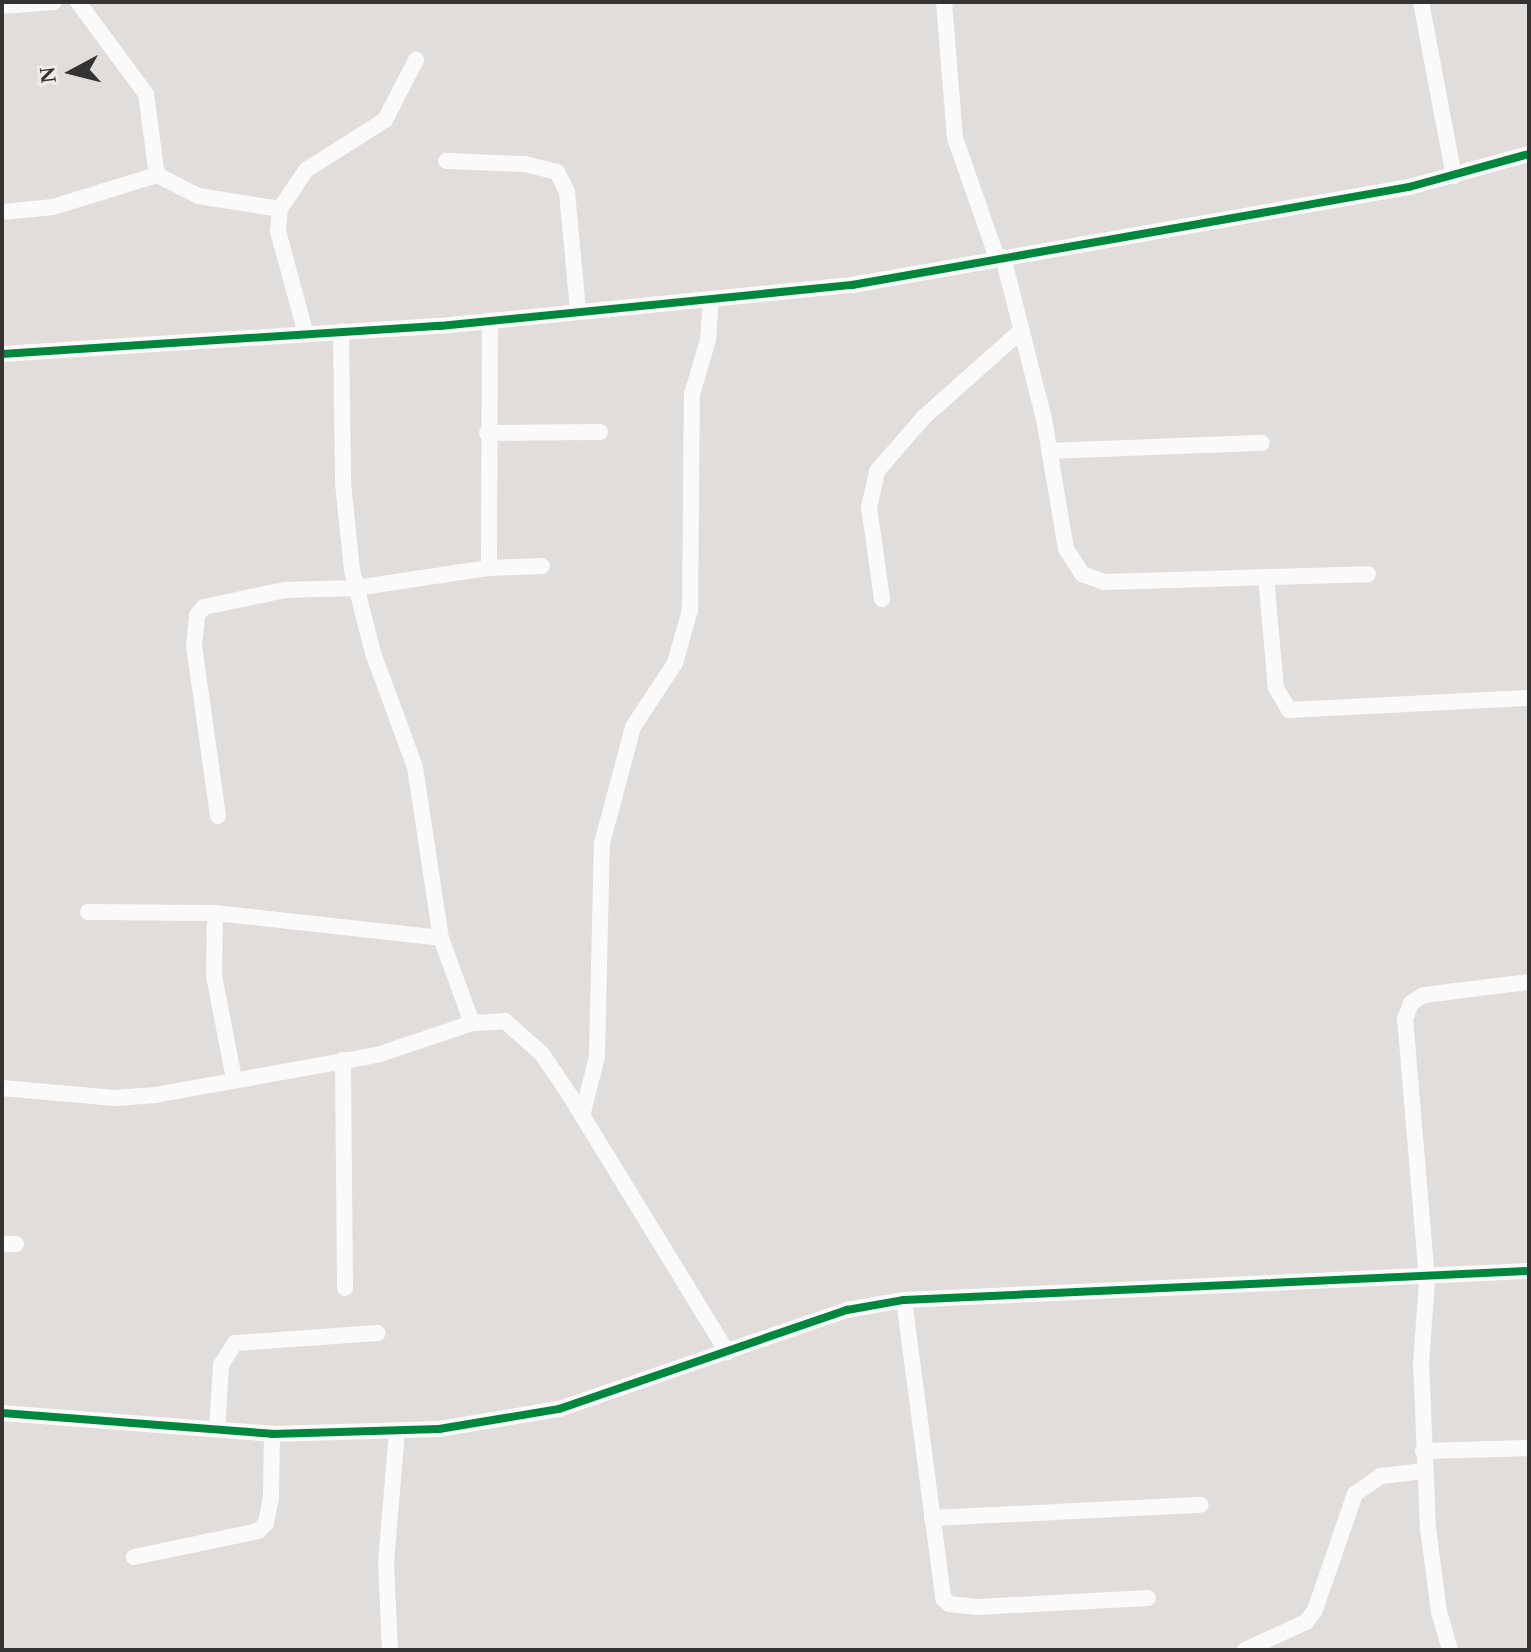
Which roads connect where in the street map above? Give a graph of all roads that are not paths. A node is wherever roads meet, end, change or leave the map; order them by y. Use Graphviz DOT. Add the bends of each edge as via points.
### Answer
graph roads {
  1 [pos="54,2"];
  2 [pos="78,2"];
  3 [pos="944,2"];
  4 [pos="1421,2"];
  5 [pos="2,6"];
  6 [pos="416,60"];
  7 [pos="1529,154"];
  8 [pos="446,161"];
  9 [pos="157,175"];
  10 [pos="1454,176"];
  11 [pos="280,209"];
  12 [pos="2,212"];
  13 [pos="1000,257"];
  14 [pos="711,301"];
  15 [pos="578,311"];
  16 [pos="490,321"];
  17 [pos="1022,330"];
  18 [pos="305,331"];
  19 [pos="341,331"];
  20 [pos="2,354"];
  21 [pos="600,432"];
  22 [pos="487,433"];
  23 [pos="1262,443"];
  24 [pos="1049,451"];
  25 [pos="542,566"];
  26 [pos="489,568"];
  27 [pos="1368,574"];
  28 [pos="1266,577"];
  29 [pos="356,588"];
  30 [pos="882,599"];
  31 [pos="1529,698"];
  32 [pos="218,816"];
  33 [pos="88,912"];
  34 [pos="215,913"];
  35 [pos="441,938"];
  36 [pos="1529,982"];
  37 [pos="472,1023"];
  38 [pos="343,1060"];
  39 [pos="234,1079"];
  40 [pos="2,1088"];
  41 [pos="582,1116"];
  42 [pos="1529,1271"];
  43 [pos="1427,1280"];
  44 [pos="345,1288"];
  45 [pos="904,1300"];
  46 [pos="378,1333"];
  47 [pos="727,1352"];
  48 [pos="2,1413"];
  49 [pos="217,1429"];
  50 [pos="397,1431"];
  51 [pos="272,1434"];
  52 [pos="1529,1448"];
  53 [pos="1423,1451"];
  54 [pos="1424,1471"];
  55 [pos="1201,1505"];
  56 [pos="932,1518"];
  57 [pos="134,1557"];
  58 [pos="1148,1598"];
  59 [pos="1275,1643"];
  60 [pos="390,1650"];
  61 [pos="1245,1650"];
  62 [pos="1450,1650"];
  1 -- 5 [label="street"];
  2 -- 9 [label="street" via="146,94"];
  3 -- 13 [label="street" via="955,138"];
  4 -- 10 [label="street"];
  6 -- 11 [label="street" via="385,120 306,170"];
  7 -- 10 [label="street"];
  8 -- 15 [label="street" via="525,164 557,172 567,192"];
  9 -- 11 [label="street" via="198,196"];
  9 -- 12 [label="street" via="53,207"];
  10 -- 13 [label="street" via="1288,210"];
  11 -- 18 [label="street" via="278,231"];
  13 -- 14 [label="street" via="852,285"];
  13 -- 17 [label="street"];
  14 -- 15 [label="street"];
  14 -- 41 [label="street" via="708,340 692,394 690,610 675,663 633,727 602,843 598,1045"];
  15 -- 16 [label="street"];
  16 -- 19 [label="street"];
  16 -- 22 [label="street"];
  17 -- 24 [label="street"];
  17 -- 30 [label="street" via="946,396 877,471 869,507"];
  18 -- 19 [label="street"];
  18 -- 20 [label="street"];
  19 -- 29 [label="street" via="343,483"];
  21 -- 22 [label="street"];
  22 -- 26 [label="street"];
  23 -- 24 [label="street"];
  24 -- 28 [label="street" via="1066,549 1092,580"];
  25 -- 26 [label="street"];
  26 -- 29 [label="street"];
  27 -- 28 [label="street"];
  28 -- 31 [label="street" via="1276,688 1289,710"];
  29 -- 32 [label="street" via="235,596 214,601 197,615 198,685"];
  29 -- 35 [label="street" via="415,767"];
  33 -- 34 [label="street"];
  34 -- 35 [label="street"];
  34 -- 39 [label="street" via="214,976"];
  35 -- 37 [label="street"];
  36 -- 43 [label="street" via="1424,995 1411,1003 1405,1019"];
  37 -- 38 [label="street" via="406,1047"];
  37 -- 41 [label="street" via="490,1020 516,1026 542,1054"];
  38 -- 39 [label="street"];
  38 -- 44 [label="street"];
  39 -- 40 [label="street" via="115,1098"];
  41 -- 47 [label="street"];
  42 -- 43 [label="street"];
  43 -- 45 [label="street"];
  43 -- 53 [label="street" via="1421,1364"];
  45 -- 47 [label="street" via="847,1310"];
  45 -- 56 [label="street"];
  46 -- 49 [label="street" via="235,1343 221,1365"];
  47 -- 50 [label="street" via="559,1409 486,1424"];
  48 -- 49 [label="street"];
  49 -- 51 [label="street"];
  50 -- 51 [label="street"];
  50 -- 60 [label="street" via="386,1562"];
  51 -- 57 [label="street" via="271,1497 266,1523 258,1531"];
  52 -- 53 [label="street"];
  53 -- 54 [label="street"];
  54 -- 59 [label="street" via="1381,1476 1355,1494 1315,1610"];
  54 -- 62 [label="street" via="1439,1612"];
  55 -- 56 [label="street"];
  56 -- 58 [label="street" via="941,1587 949,1604"];
  59 -- 61 [label="street"];
}
